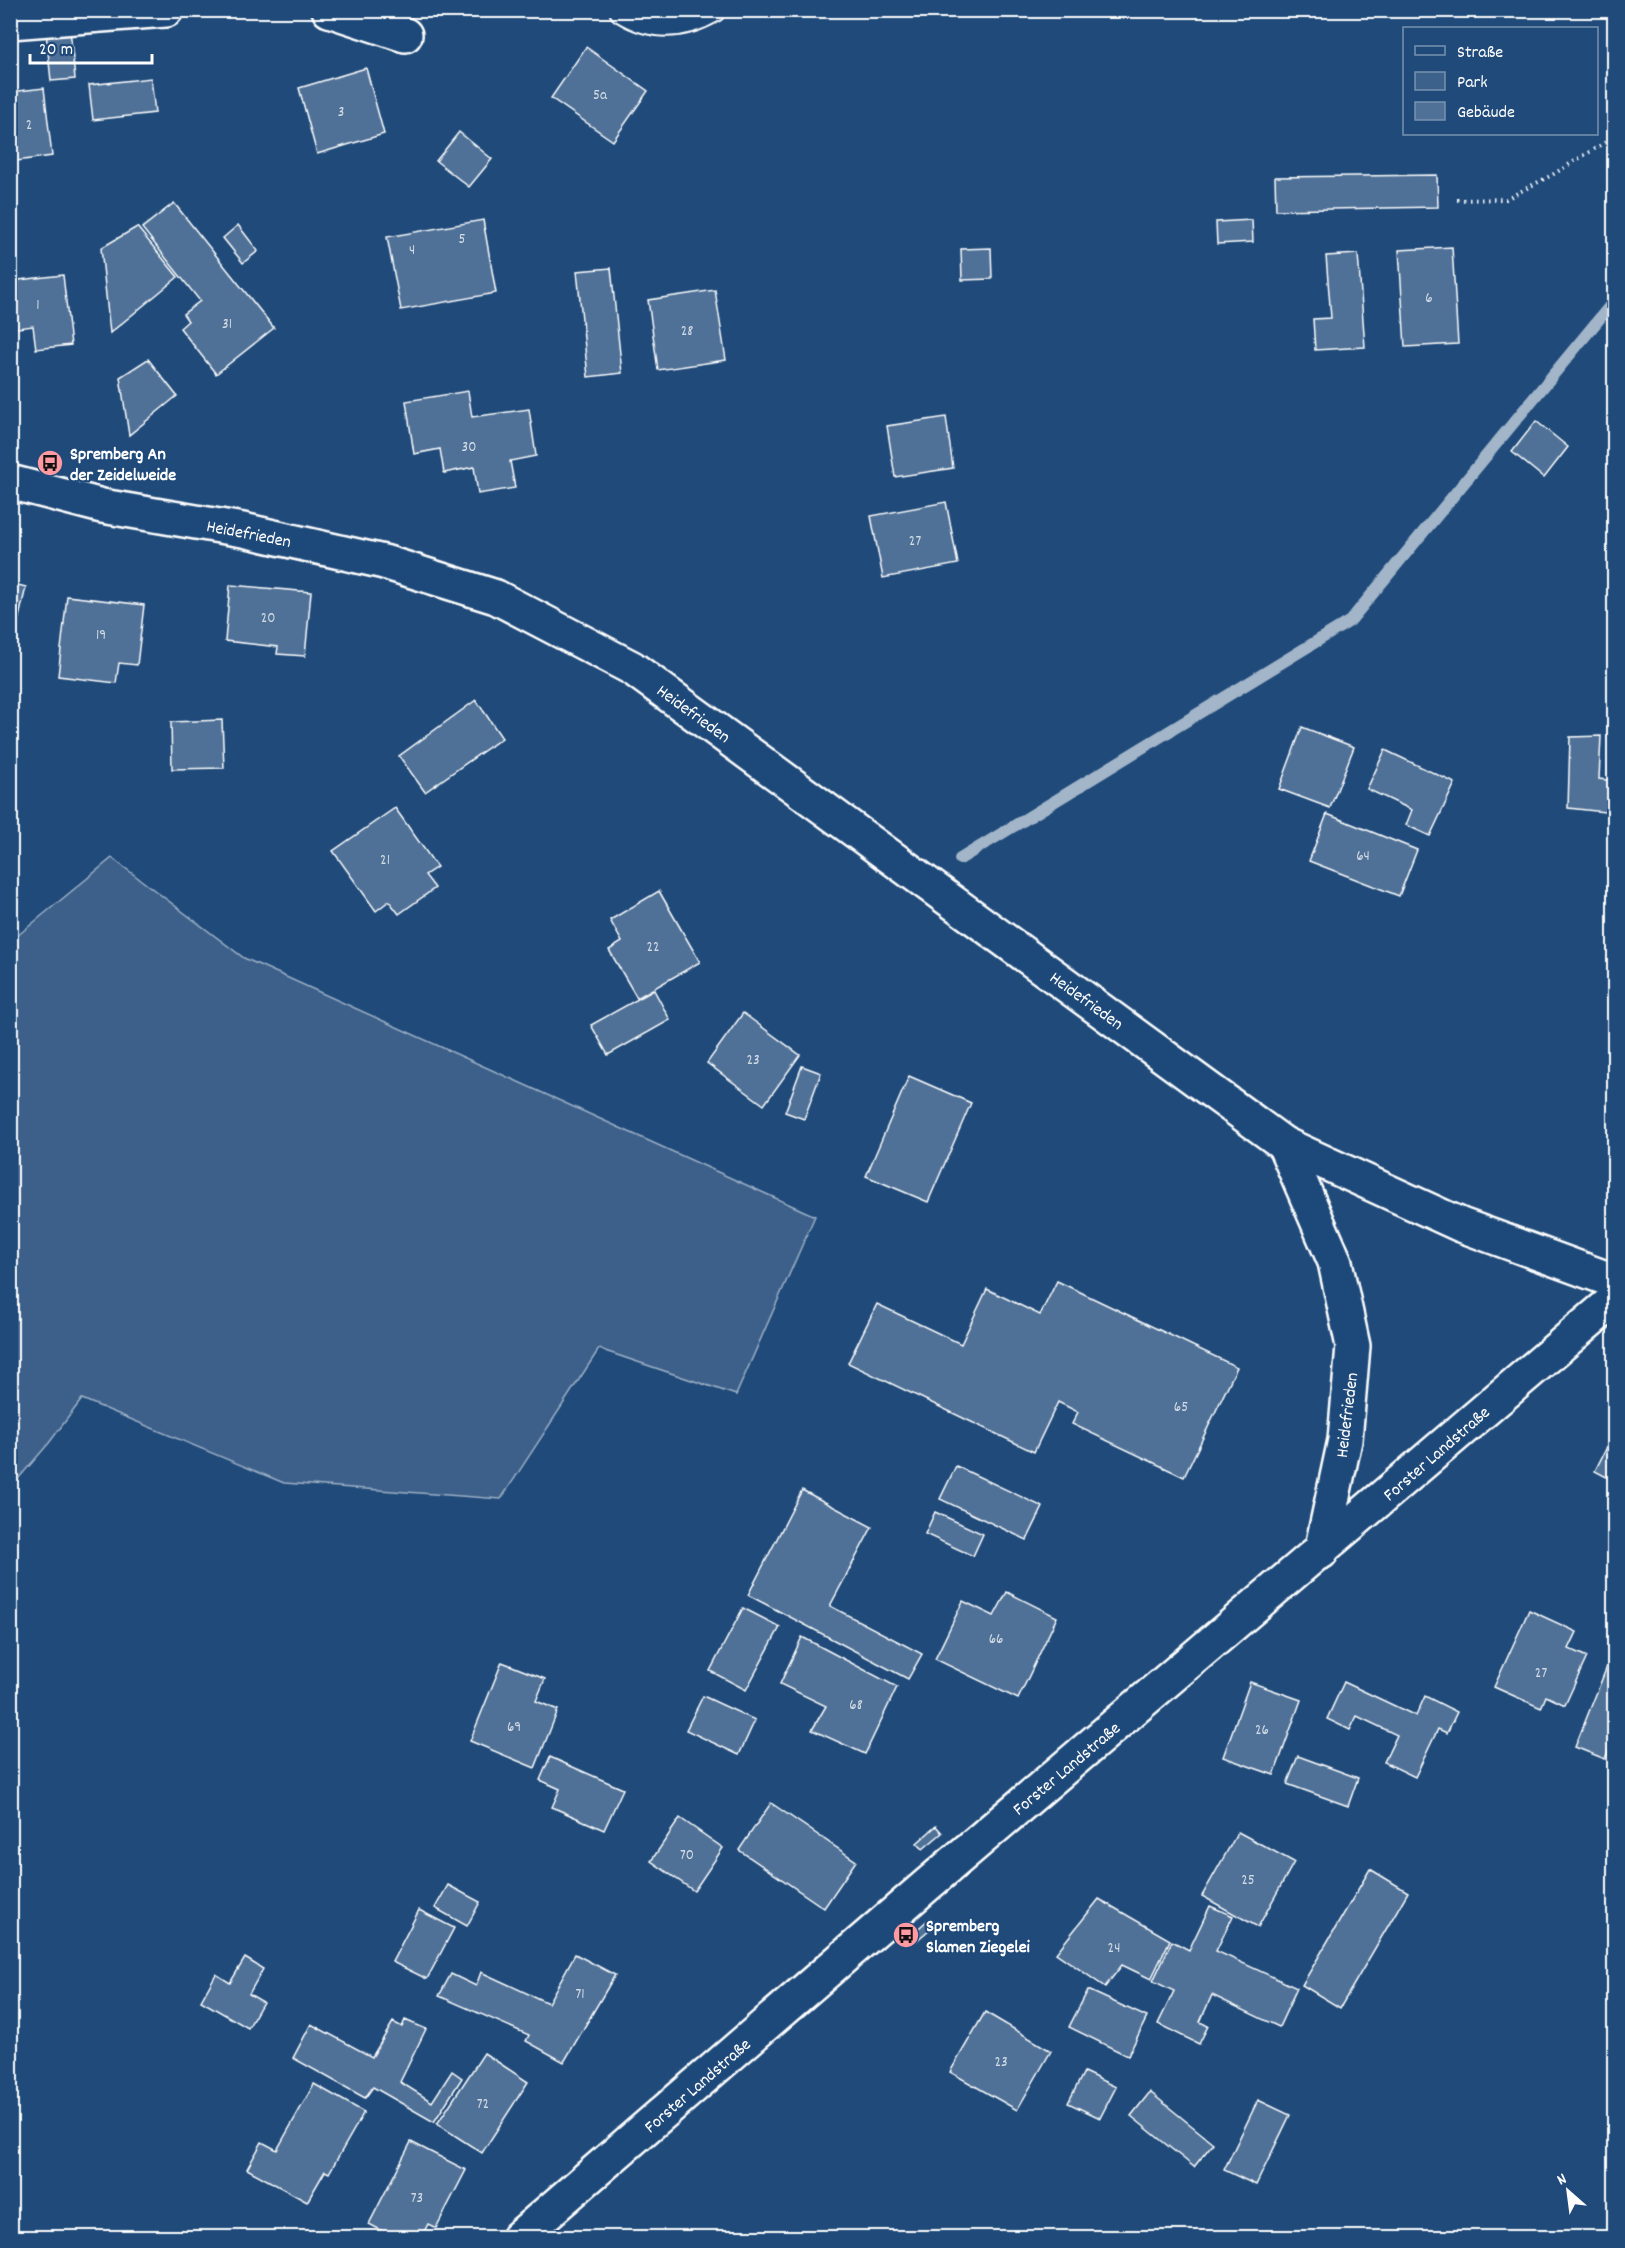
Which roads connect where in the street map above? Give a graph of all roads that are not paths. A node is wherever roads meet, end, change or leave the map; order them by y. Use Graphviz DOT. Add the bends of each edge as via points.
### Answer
graph roads {
  1 [pos="166,10"];
  2 [pos="329,10"];
  3 [pos="622,10"];
  4 [pos="713,10"];
  5 [pos="10,22"];
  6 [pos="405,35"];
  7 [pos="10,482"];
  8 [pos="1284,1144"];
  9 [pos="1614,1281"];
  10 [pos="1614,1300"];
  11 [pos="1321,1552"];
  12 [pos="518,2238"];
  1 -- 5 [label="street"];
  2 -- 6 [label="street"];
  3 -- 4 [label="lane" via="636,19 663,24 695,21"];
  7 -- 8 [label="street, Heidefrieden" via="102,506 243,530 384,562 496,597 632,668"];
  8 -- 9 [label="street, Heidefrieden" via="1461,1225"];
  8 -- 11 [label="street, Heidefrieden" via="1335,1262 1353,1346 1345,1440"];
  10 -- 11 [label="street, Forster Landstraße"];
  11 -- 12 [label="street, Forster Landstraße"];
}
